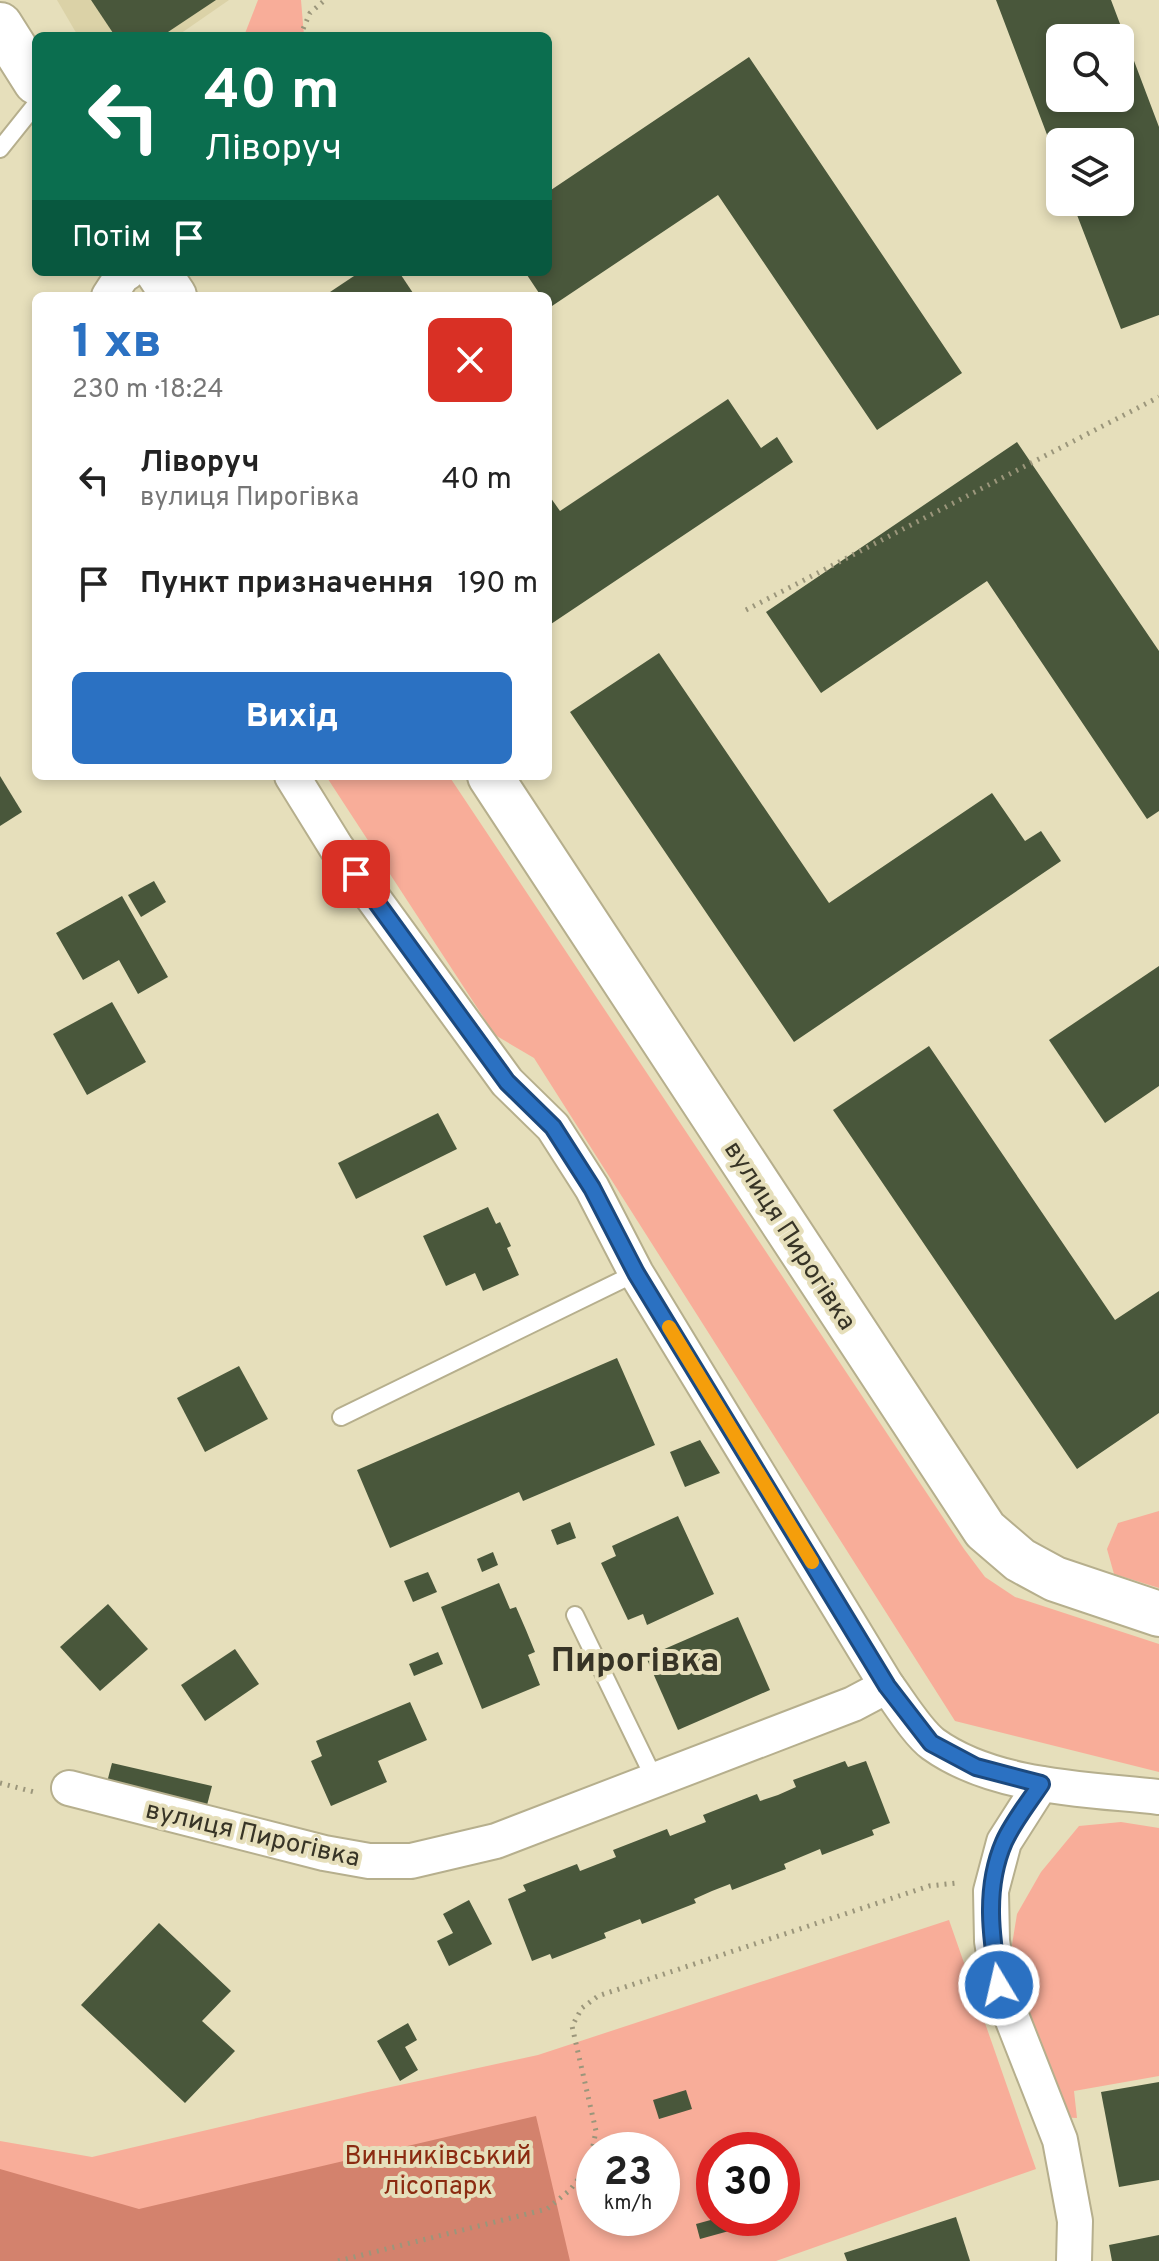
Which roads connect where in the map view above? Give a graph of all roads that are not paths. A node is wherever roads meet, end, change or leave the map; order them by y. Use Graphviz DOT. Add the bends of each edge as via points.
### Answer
graph roads {
  1 [pos="0,25"];
  2 [pos="32,76"];
  3 [pos="32,109"];
  4 [pos="0,149"];
  5 [pos="294,780"];
  6 [pos="493,780"];
  7 [pos="636,1273"];
  8 [pos="341,1417"];
  9 [pos="1159,1614"];
  10 [pos="575,1615"];
  11 [pos="887,1686"];
  12 [pos="655,1780"];
  13 [pos="1041,1784"];
  14 [pos="69,1788"];
  15 [pos="1159,1797"];
  16 [pos="1074,2261"];
  1 -- 2 [label="street"];
  3 -- 4 [label="lane"];
  5 -- 7 [label="street" via="336,847 507,1082 553,1127"];
  6 -- 9 [label="street, вулиця Пирогівка" via="985,1530 1020,1560 1055,1579"];
  7 -- 8 [label="lane"];
  7 -- 11 [label="street"];
  10 -- 12 [label="lane"];
  11 -- 12 [label="street, вулиця Пирогівка"];
  11 -- 13 [label="street" via="931,1743 976,1767"];
  12 -- 14 [label="street, вулиця Пирогівка" via="496,1841 411,1861 324,1853"];
  13 -- 15 [label="street"];
  13 -- 16 [label="street" via="1004,1842 991,1891 992,1941 999,1985 1060,2140 1075,2221"];
}
